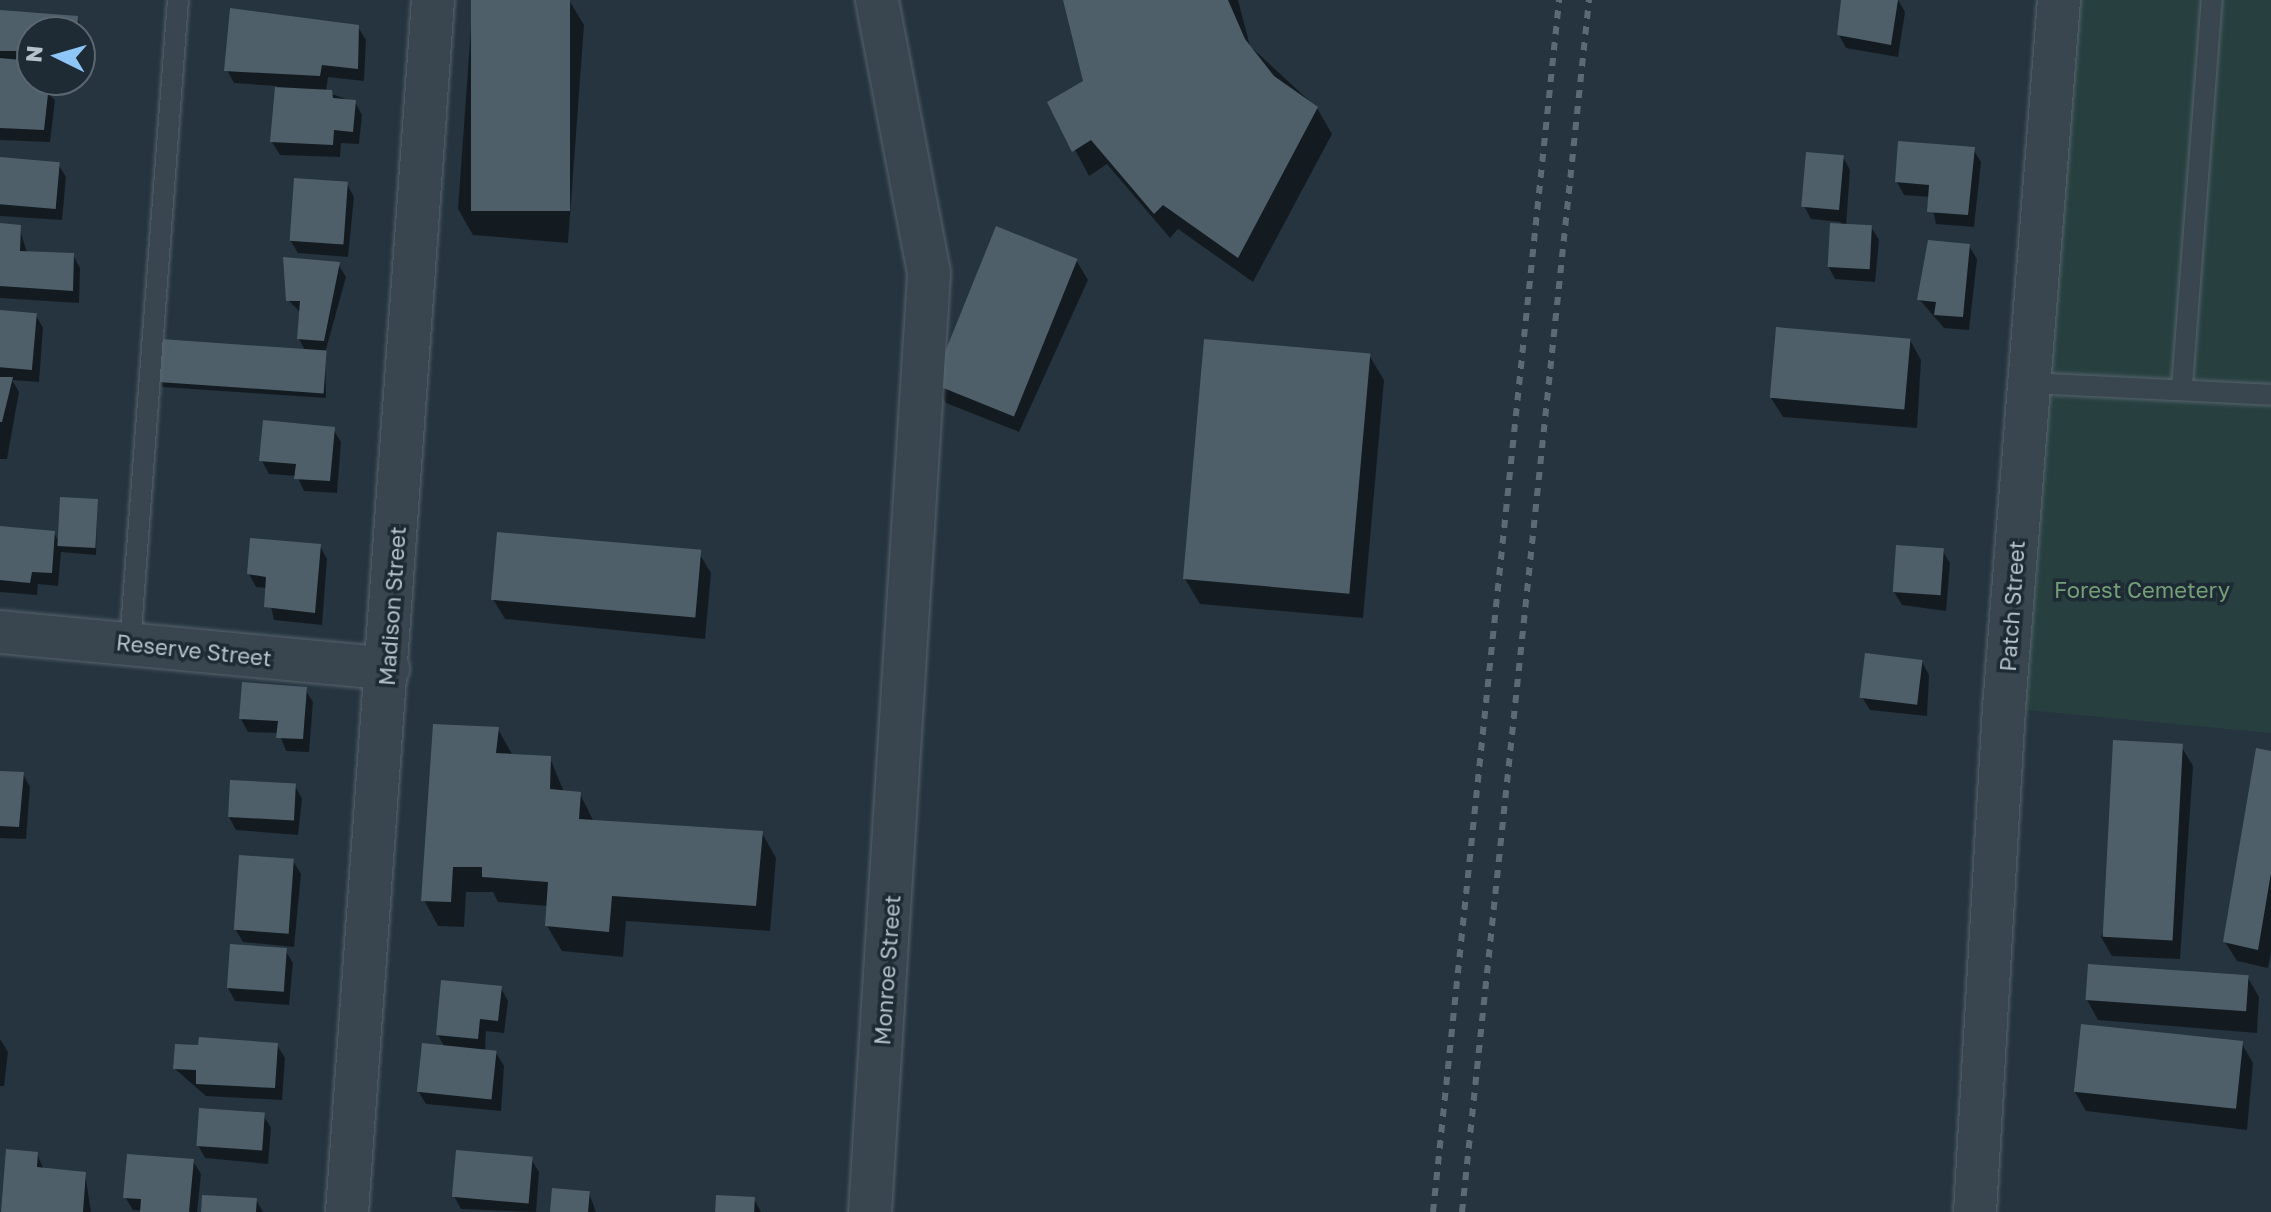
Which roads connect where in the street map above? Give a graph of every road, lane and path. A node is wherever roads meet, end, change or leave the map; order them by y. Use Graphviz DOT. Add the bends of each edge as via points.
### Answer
graph roads {
  1 [pos="178,0"];
  2 [pos="433,0"];
  3 [pos="877,0"];
  4 [pos="2059,0"];
  5 [pos="2212,0"];
  6 [pos="2029,383"];
  7 [pos="2182,386"];
  8 [pos="2271,395"];
  9 [pos="0,632"];
  10 [pos="130,644"];
  11 [pos="388,669"];
  12 [pos="347,1212"];
  13 [pos="870,1212"];
  14 [pos="1975,1212"];
  1 -- 10 [label="lane"];
  2 -- 11 [label="street, Madison Street"];
  3 -- 13 [label="street, Monroe Street" via="888,91 929,273 913,451 904,728"];
  4 -- 6 [label="street, Patch Street"];
  5 -- 7 [label="lane"];
  6 -- 7 [label="lane"];
  6 -- 14 [label="street, Patch Street"];
  7 -- 8 [label="lane"];
  9 -- 10 [label="street, Reserve Street"];
  10 -- 11 [label="street, Reserve Street"];
  11 -- 12 [label="street, Madison Street"];
}
